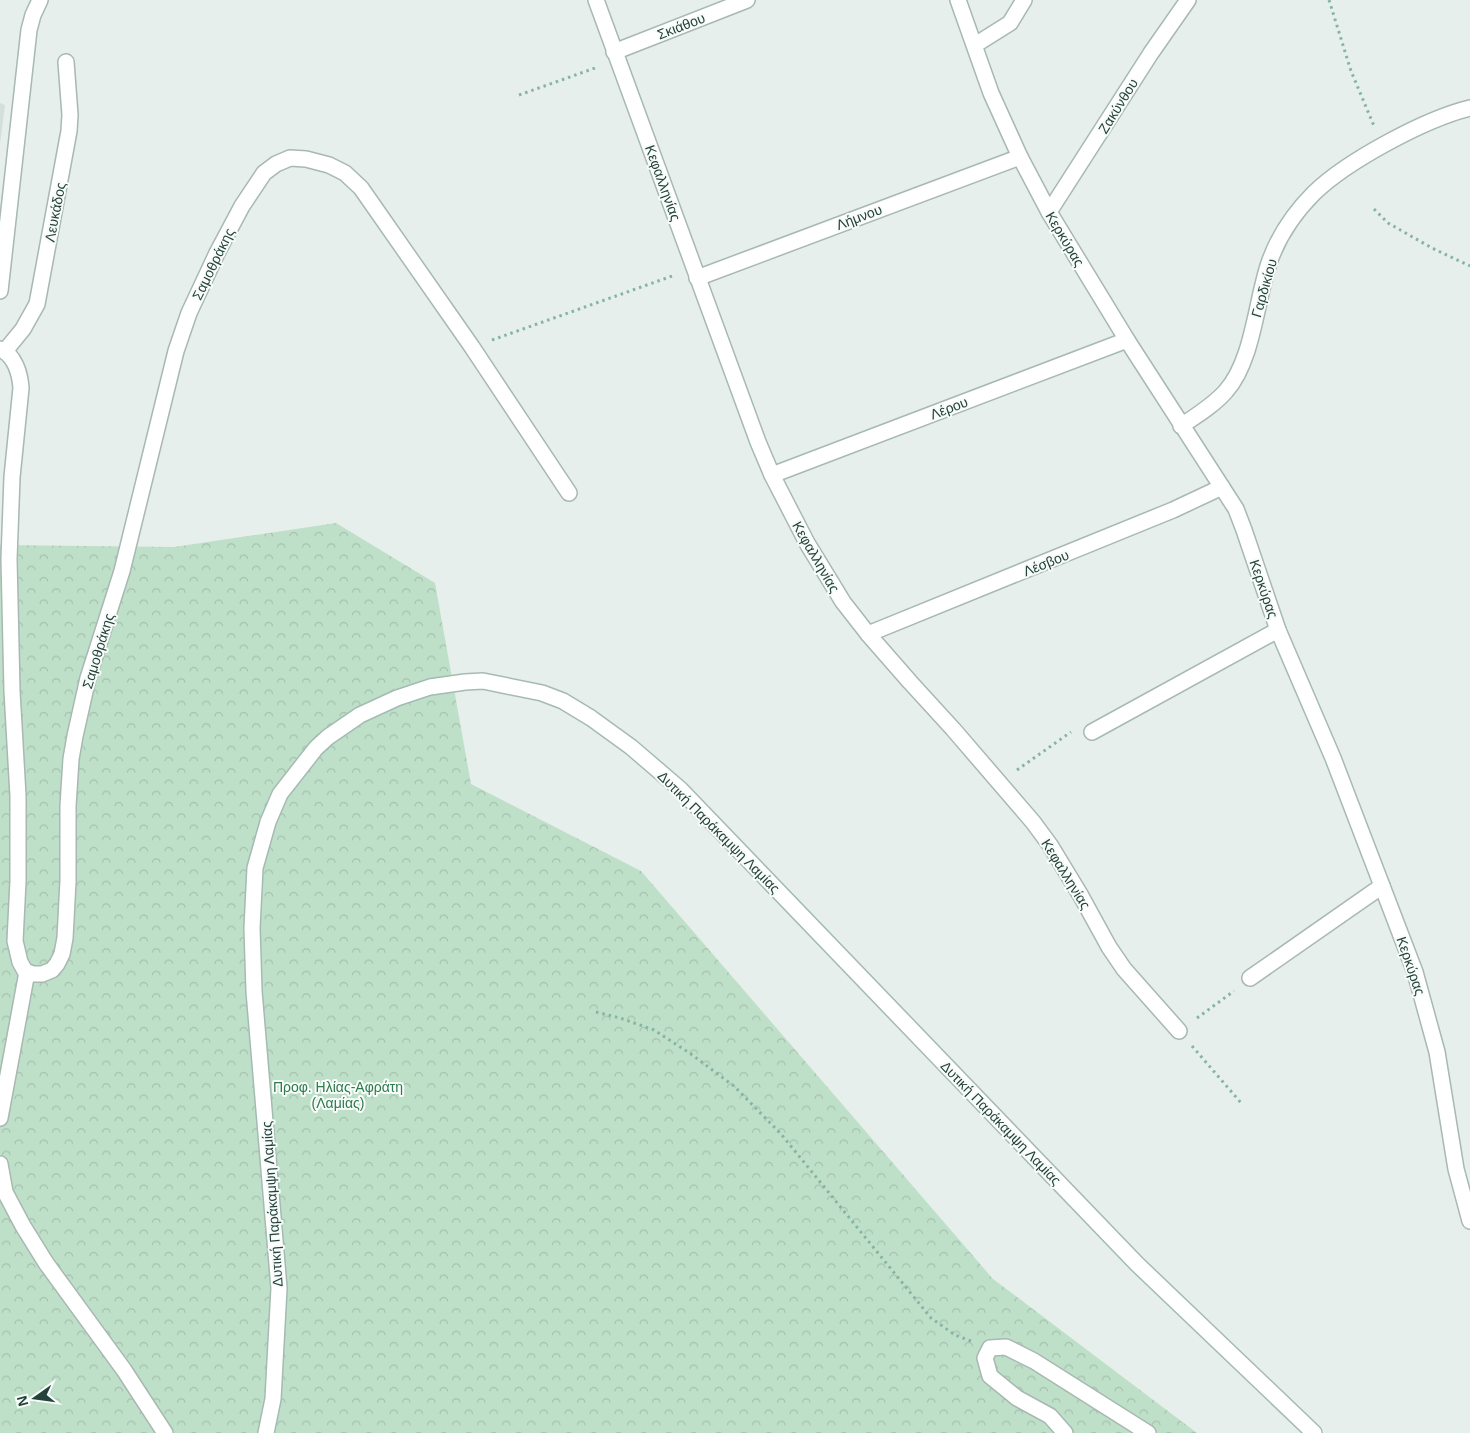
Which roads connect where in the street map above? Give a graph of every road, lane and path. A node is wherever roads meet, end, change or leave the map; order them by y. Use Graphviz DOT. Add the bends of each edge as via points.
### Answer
graph roads {
  1 [pos="40,0"];
  2 [pos="596,0"];
  3 [pos="747,0"];
  4 [pos="958,0"];
  5 [pos="1024,0"];
  6 [pos="1188,0"];
  7 [pos="1329,0"];
  8 [pos="975,45"];
  9 [pos="616,56"];
  10 [pos="66,62"];
  11 [pos="519,95"];
  12 [pos="1470,108"];
  13 [pos="1383,146"];
  14 [pos="1020,157"];
  15 [pos="1374,209"];
  16 [pos="1049,212"];
  17 [pos="1470,266"];
  18 [pos="696,273"];
  19 [pos="0,291"];
  20 [pos="1127,340"];
  21 [pos="472,347"];
  22 [pos="2,350"];
  23 [pos="1181,426"];
  24 [pos="772,475"];
  25 [pos="1222,487"];
  26 [pos="569,493"];
  27 [pos="1278,630"];
  28 [pos="868,634"];
  29 [pos="1092,732"];
  30 [pos="999,783"];
  31 [pos="1382,886"];
  32 [pos="27,972"];
  33 [pos="1250,978"];
  34 [pos="596,1012"];
  35 [pos="1179,1031"];
  36 [pos="1242,1104"];
  37 [pos="0,1118"];
  38 [pos="0,1164"];
  39 [pos="1470,1222"];
  40 [pos="990,1348"];
  41 [pos="165,1433"];
  42 [pos="266,1433"];
  43 [pos="1065,1433"];
  44 [pos="1148,1433"];
  45 [pos="1314,1433"];
  1 -- 19 [label="street" via="28,36"];
  2 -- 9 [label="street, Κεφαλληνίας"];
  3 -- 9 [label="street, Σκιάθου"];
  4 -- 8 [label="street, Κερκύρας"];
  5 -- 8 [label="street" via="1010,23"];
  6 -- 16 [label="street, Ζακύνθου"];
  7 -- 13 [label="path" via="1351,71"];
  8 -- 14 [label="street, Κερκύρας" via="991,93"];
  9 -- 11 [label="path"];
  9 -- 18 [label="street, Κεφαλληνίας"];
  10 -- 22 [label="street, Λευκάδος" via="69,131 37,304 23,329"];
  12 -- 13 [label="street, Γαρδικίου" via="1442,117"];
  13 -- 23 [label="street, Γαρδικίου" via="1316,192 1294,217 1270,262 1249,343 1234,379 1218,399"];
  14 -- 16 [label="street, Κερκύρας"];
  14 -- 18 [label="street, Λήμνου"];
  15 -- 17 [label="path" via="1388,224"];
  16 -- 20 [label="street, Κερκύρας"];
  18 -- 21 [label="path"];
  18 -- 24 [label="street, Κεφαλληνίας"];
  20 -- 23 [label="street, Κερκύρας"];
  20 -- 24 [label="street, Λέρου"];
  21 -- 26 [label="street, Σαμοθράκης"];
  21 -- 32 [label="street, Σαμοθράκης" via="361,188 345,173 329,165 290,158 264,174 242,206 217,253 176,351 145,484 88,678 75,736 68,806 68,900 62,954 52,970 42,974"];
  22 -- 32 [label="street" via="16,367 21,388 12,477 9,586 18,796 15,941 20,962"];
  23 -- 25 [label="street, Κερκύρας"];
  24 -- 28 [label="street, Κεφαλληνίας" via="828,580"];
  25 -- 27 [label="street, Κερκύρας" via="1236,509"];
  25 -- 28 [label="street, Λέσβου"];
  27 -- 29 [label="street"];
  27 -- 31 [label="street, Κερκύρας" via="1333,758"];
  28 -- 30 [label="street, Κεφαλληνίας"];
  29 -- 30 [label="path" via="1084,723"];
  30 -- 35 [label="street, Κεφαλληνίας" via="1050,845 1124,969"];
  31 -- 33 [label="street"];
  31 -- 39 [label="street, Κερκύρας" via="1415,972 1437,1052 1456,1169"];
  32 -- 37 [label="street"];
  33 -- 35 [label="path"];
  34 -- 40 [label="path" via="654,1030 735,1087 781,1134 931,1318 955,1335"];
  35 -- 36 [label="path"];
  38 -- 41 [label="street" via="5,1192 22,1226"];
  40 -- 43 [label="street" via="984,1358 990,1376 1017,1398 1050,1416"];
  40 -- 44 [label="street" via="1006,1347 1034,1361"];
  42 -- 45 [label="street, Δυτική Παράκαμψη Λαμίας" via="273,1399 279,1288 254,991 253,895 255,868 263,839 280,794 316,748 342,726 376,707 424,688 483,681 542,692 563,701 631,747 680,789 1137,1264"];
}
